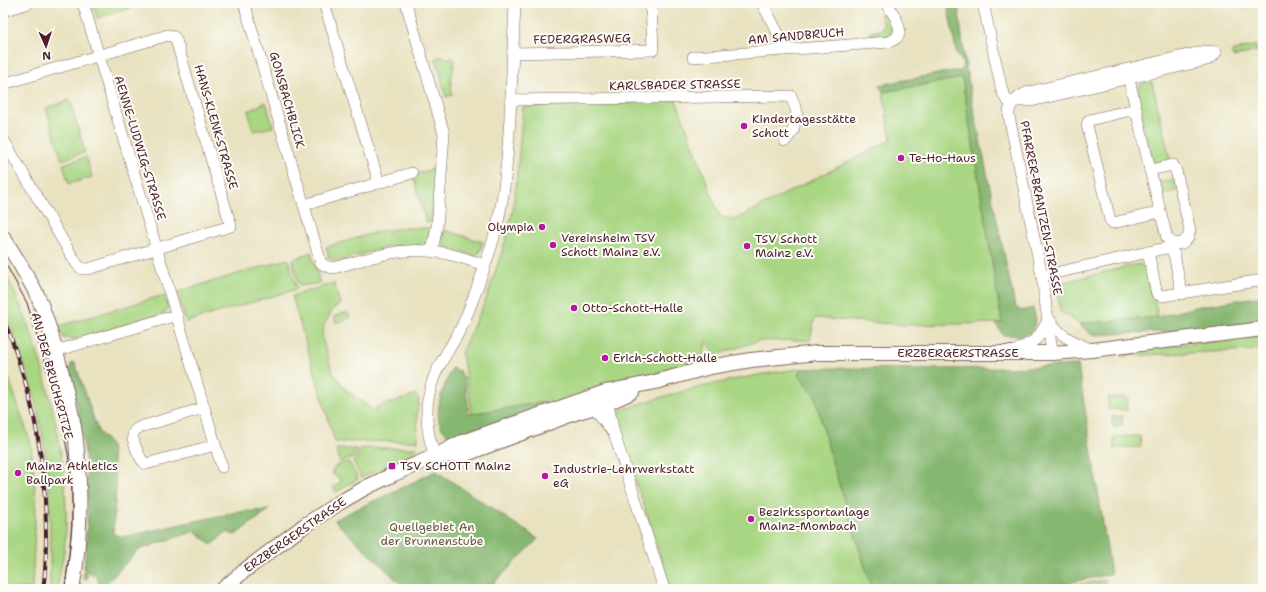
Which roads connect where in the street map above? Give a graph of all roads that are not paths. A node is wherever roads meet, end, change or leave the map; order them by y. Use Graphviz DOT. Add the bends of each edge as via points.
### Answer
graph roads {
  1 [pos="29,3"];
  2 [pos="83,3"];
  3 [pos="244,3"];
  4 [pos="324,3"];
  5 [pos="406,3"];
  6 [pos="515,3"];
  7 [pos="651,3"];
  8 [pos="762,3"];
  9 [pos="887,3"];
  10 [pos="983,3"];
  11 [pos="3,11"];
  12 [pos="784,50"];
  13 [pos="513,53"];
  14 [pos="99,56"];
  15 [pos="693,58"];
  16 [pos="1128,74"];
  17 [pos="3,84"];
  18 [pos="511,100"];
  19 [pos="1014,103"];
  20 [pos="1136,110"];
  21 [pos="3,139"];
  22 [pos="785,141"];
  23 [pos="1150,170"];
  24 [pos="412,173"];
  25 [pos="379,183"];
  26 [pos="304,205"];
  27 [pos="1160,212"];
  28 [pos="3,237"];
  29 [pos="1171,246"];
  30 [pos="3,248"];
  31 [pos="156,248"];
  32 [pos="432,251"];
  33 [pos="1148,252"];
  34 [pos="485,266"];
  35 [pos="1042,276"];
  36 [pos="1263,280"];
  37 [pos="1182,294"];
  38 [pos="1049,319"];
  39 [pos="178,321"];
  40 [pos="1263,329"];
  41 [pos="1092,350"];
  42 [pos="53,352"];
  43 [pos="1011,353"];
  44 [pos="1052,353"];
  45 [pos="601,400"];
  46 [pos="204,408"];
  47 [pos="215,445"];
  48 [pos="435,456"];
  49 [pos="222,467"];
  50 [pos="72,589"];
  51 [pos="223,589"];
  52 [pos="664,589"];
  1 -- 11 [label="street"];
  2 -- 14 [label="street, AENNE-LUDWIG-STRASSE"];
  3 -- 26 [label="street, GONSBACHBLICK"];
  4 -- 25 [label="street"];
  5 -- 32 [label="street" via="444,134 437,226"];
  6 -- 13 [label="street"];
  7 -- 13 [label="street, FEDERGRASWEG" via="653,50"];
  8 -- 12 [label="street"];
  9 -- 12 [label="street, AM SANDBRUCH" via="899,25 899,35 895,40"];
  10 -- 19 [label="street" via="1002,91 1006,99"];
  12 -- 15 [label="street, AM SANDBRUCH"];
  13 -- 18 [label="street"];
  14 -- 17 [label="street"];
  14 -- 31 [label="street, AENNE-LUDWIG-STRASSE"];
  14 -- 31 [label="street, HANS-KLENK-STRASSE" via="168,35 174,37 181,54 231,226"];
  16 -- 16 [label="street" via="1207,60 1216,52 1205,51"];
  16 -- 19 [label="street" via="1029,92"];
  16 -- 20 [label="street"];
  18 -- 22 [label="street, KARLSBADER STRASSE" via="791,96 797,112 793,131"];
  18 -- 34 [label="street" via="507,172 499,216"];
  19 -- 35 [label="street, PFARRER-BRANTZEN-STRASSE" via="1009,107 1009,116"];
  20 -- 23 [label="street"];
  20 -- 27 [label="street" via="1089,120 1087,125 1110,220 1113,223"];
  21 -- 31 [label="street" via="80,268 88,269"];
  23 -- 27 [label="street"];
  23 -- 29 [label="street" via="1173,165 1176,171 1190,234 1181,244"];
  24 -- 25 [label="street"];
  25 -- 26 [label="street"];
  26 -- 32 [label="street, GONSBACHBLICK" via="322,262 326,266 333,268 408,250"];
  27 -- 29 [label="street"];
  28 -- 42 [label="main road, AN DER BRUCHSPITZE" via="36,293 46,319"];
  29 -- 33 [label="street"];
  29 -- 37 [label="street"];
  30 -- 42 [label="main road, AN DER BRUCHSPITZE" via="32,303"];
  31 -- 39 [label="street, AENNE-LUDWIG-STRASSE"];
  32 -- 34 [label="street, GONSBACHBLICK"];
  33 -- 35 [label="street"];
  33 -- 37 [label="street" via="1157,294"];
  34 -- 48 [label="street" via="473,301 431,388 427,425"];
  35 -- 38 [label="street, PFARRER-BRANTZEN-STRASSE"];
  36 -- 37 [label="street"];
  38 -- 41 [label="street, PFARRER-BRANTZEN-STRASSE" via="1059,333"];
  38 -- 43 [label="street" via="1034,340"];
  38 -- 44 [label="street, PFARRER-BRANTZEN-STRASSE"];
  39 -- 42 [label="street"];
  39 -- 46 [label="street, AENNE-LUDWIG-STRASSE"];
  40 -- 41 [label="main road, ERZBERGERSTRASSE"];
  41 -- 44 [label="main road, ERZBERGERSTRASSE"];
  42 -- 50 [label="main road, AN DER BRUCHSPITZE" via="78,487 79,526"];
  43 -- 44 [label="main road, ERZBERGERSTRASSE"];
  43 -- 45 [label="main road, ERZBERGERSTRASSE" via="817,353 751,360 710,367"];
  45 -- 48 [label="main road, ERZBERGERSTRASSE" via="578,412 466,454"];
  45 -- 52 [label="street" via="599,414 614,433"];
  46 -- 47 [label="street, AENNE-LUDWIG-STRASSE"];
  46 -- 47 [label="street" via="140,427 135,429 133,436 140,458 146,464"];
  47 -- 49 [label="street, AENNE-LUDWIG-STRASSE"];
  48 -- 51 [label="main road, ERZBERGERSTRASSE" via="365,488 327,510"];
}
